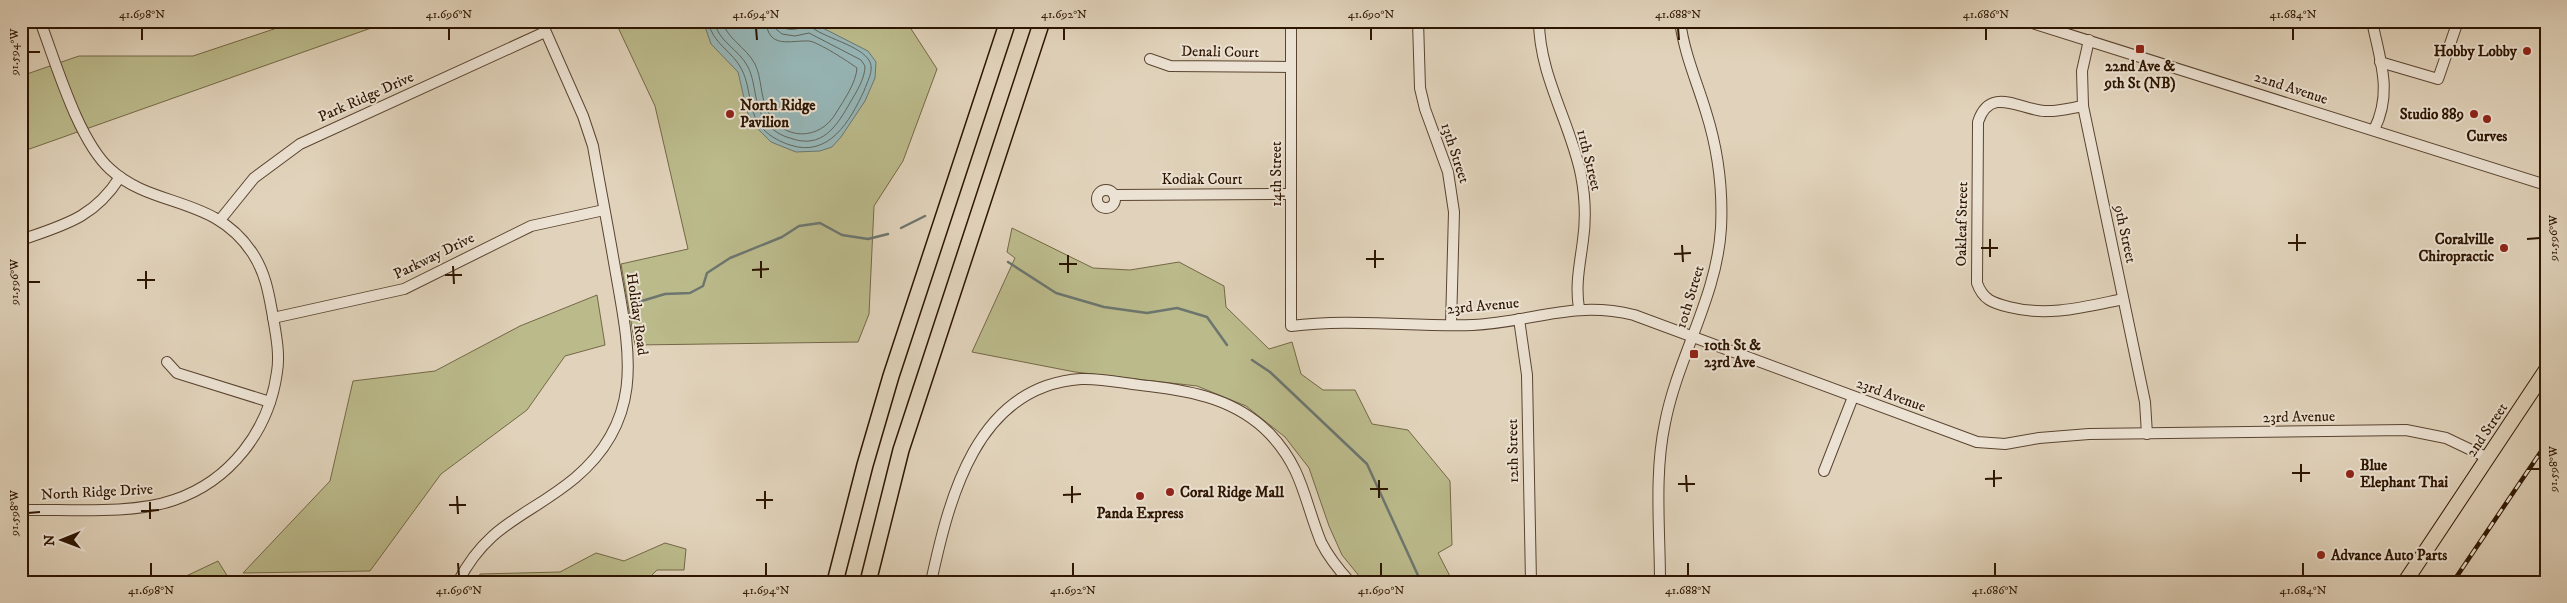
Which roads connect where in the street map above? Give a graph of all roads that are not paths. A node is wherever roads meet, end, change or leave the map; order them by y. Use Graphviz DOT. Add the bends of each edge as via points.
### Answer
graph roads {
  1 [pos="40,21"];
  2 [pos="541,21"];
  3 [pos="1008,21"];
  4 [pos="1042,21"];
  5 [pos="1291,21"];
  6 [pos="1418,21"];
  7 [pos="1539,21"];
  8 [pos="1680,21"];
  9 [pos="2026,21"];
  10 [pos="2372,21"];
  11 [pos="2458,21"];
  12 [pos="545,32"];
  13 [pos="2089,40"];
  14 [pos="1150,59"];
  15 [pos="2380,62"];
  16 [pos="1291,67"];
  17 [pos="2083,106"];
  18 [pos="2374,130"];
  19 [pos="120,178"];
  20 [pos="2546,185"];
  21 [pos="1291,194"];
  22 [pos="1114,195"];
  23 [pos="604,210"];
  24 [pos="220,220"];
  25 [pos="21,240"];
  26 [pos="2123,299"];
  27 [pos="1579,308"];
  28 [pos="273,318"];
  29 [pos="1518,319"];
  30 [pos="1452,325"];
  31 [pos="1291,326"];
  32 [pos="1693,337"];
  33 [pos="167,362"];
  34 [pos="2546,370"];
  35 [pos="1853,397"];
  36 [pos="270,402"];
  37 [pos="2147,434"];
  38 [pos="2488,458"];
  39 [pos="1824,471"];
  40 [pos="21,510"];
  41 [pos="458,582"];
  42 [pos="836,582"];
  43 [pos="868,582"];
  44 [pos="931,582"];
  45 [pos="1350,582"];
  46 [pos="1531,582"];
  47 [pos="1660,582"];
  48 [pos="2405,582"];
  1 -- 19 [label="street, North Ridge Drive" via="85,136 101,160"];
  2 -- 12 [label="street, Holiday Road"];
  3 -- 42 [label="highway" via="889,385"];
  4 -- 43 [label="highway" via="901,450"];
  5 -- 16 [label="street, 14th Street"];
  6 -- 30 [label="street, 13th Street" via="1420,88 1448,172 1454,212"];
  7 -- 27 [label="street, 11th Street" via="1540,47 1576,155 1584,197 1583,240 1576,287"];
  8 -- 32 [label="street, 10th Street" via="1715,145 1721,190 1721,230 1716,266"];
  9 -- 13 [label="street, 22nd Avenue"];
  10 -- 15 [label="street"];
  11 -- 15 [label="street" via="2438,80"];
  12 -- 23 [label="street, Holiday Road" via="590,133"];
  12 -- 24 [label="street, Park Ridge Drive" via="300,144 254,178"];
  13 -- 17 [label="street, 9th Street" via="2082,72"];
  13 -- 18 [label="street, 22nd Avenue"];
  14 -- 16 [label="street, Denali Court" via="1170,66"];
  15 -- 18 [label="street" via="2385,93"];
  16 -- 21 [label="street, 14th Street"];
  17 -- 26 [label="street, 9th Street"];
  17 -- 26 [label="street, Oakleaf Street" via="2054,112 2007,101 1991,104 1980,116 1977,283 1980,292 1991,302 2032,312 2062,312"];
  18 -- 20 [label="street, 22nd Avenue"];
  19 -- 24 [label="street, North Ridge Drive"];
  19 -- 25 [label="street" via="103,201 80,218"];
  21 -- 22 [label="street, Kodiak Court"];
  21 -- 31 [label="street, 14th Street"];
  23 -- 28 [label="street, Parkway Drive" via="552,220 518,231 404,290"];
  23 -- 41 [label="street, Holiday Road" via="629,360 625,399 619,418 588,465 567,484 496,532 476,552"];
  24 -- 28 [label="street, North Ridge Drive" via="253,253 268,289"];
  26 -- 37 [label="street, 9th Street" via="2144,402"];
  27 -- 29 [label="street, 23rd Avenue"];
  27 -- 32 [label="street, 23rd Avenue" via="1615,310"];
  28 -- 36 [label="street, North Ridge Drive" via="278,363"];
  29 -- 30 [label="street, 23rd Avenue"];
  29 -- 46 [label="street, 12th Street" via="1527,376"];
  30 -- 31 [label="street, 23rd Avenue"];
  32 -- 35 [label="street, 23rd Avenue"];
  32 -- 47 [label="street, 10th Street" via="1670,402 1660,455"];
  33 -- 36 [label="street" via="177,372"];
  34 -- 38 [label="main road, 2nd Street"];
  35 -- 37 [label="street, 23rd Avenue" via="1962,437 1993,444 2056,436"];
  35 -- 39 [label="street"];
  36 -- 40 [label="street, North Ridge Drive" via="256,435 234,463 188,495 136,508"];
  37 -- 38 [label="street, 23rd Avenue" via="2420,431 2446,438"];
  38 -- 48 [label="main road, 2nd Street"];
  44 -- 45 [label="street" via="956,487 977,445 1004,413 1019,402 1047,387 1082,379 1198,393 1256,421 1279,444 1297,471 1322,543"];
}
